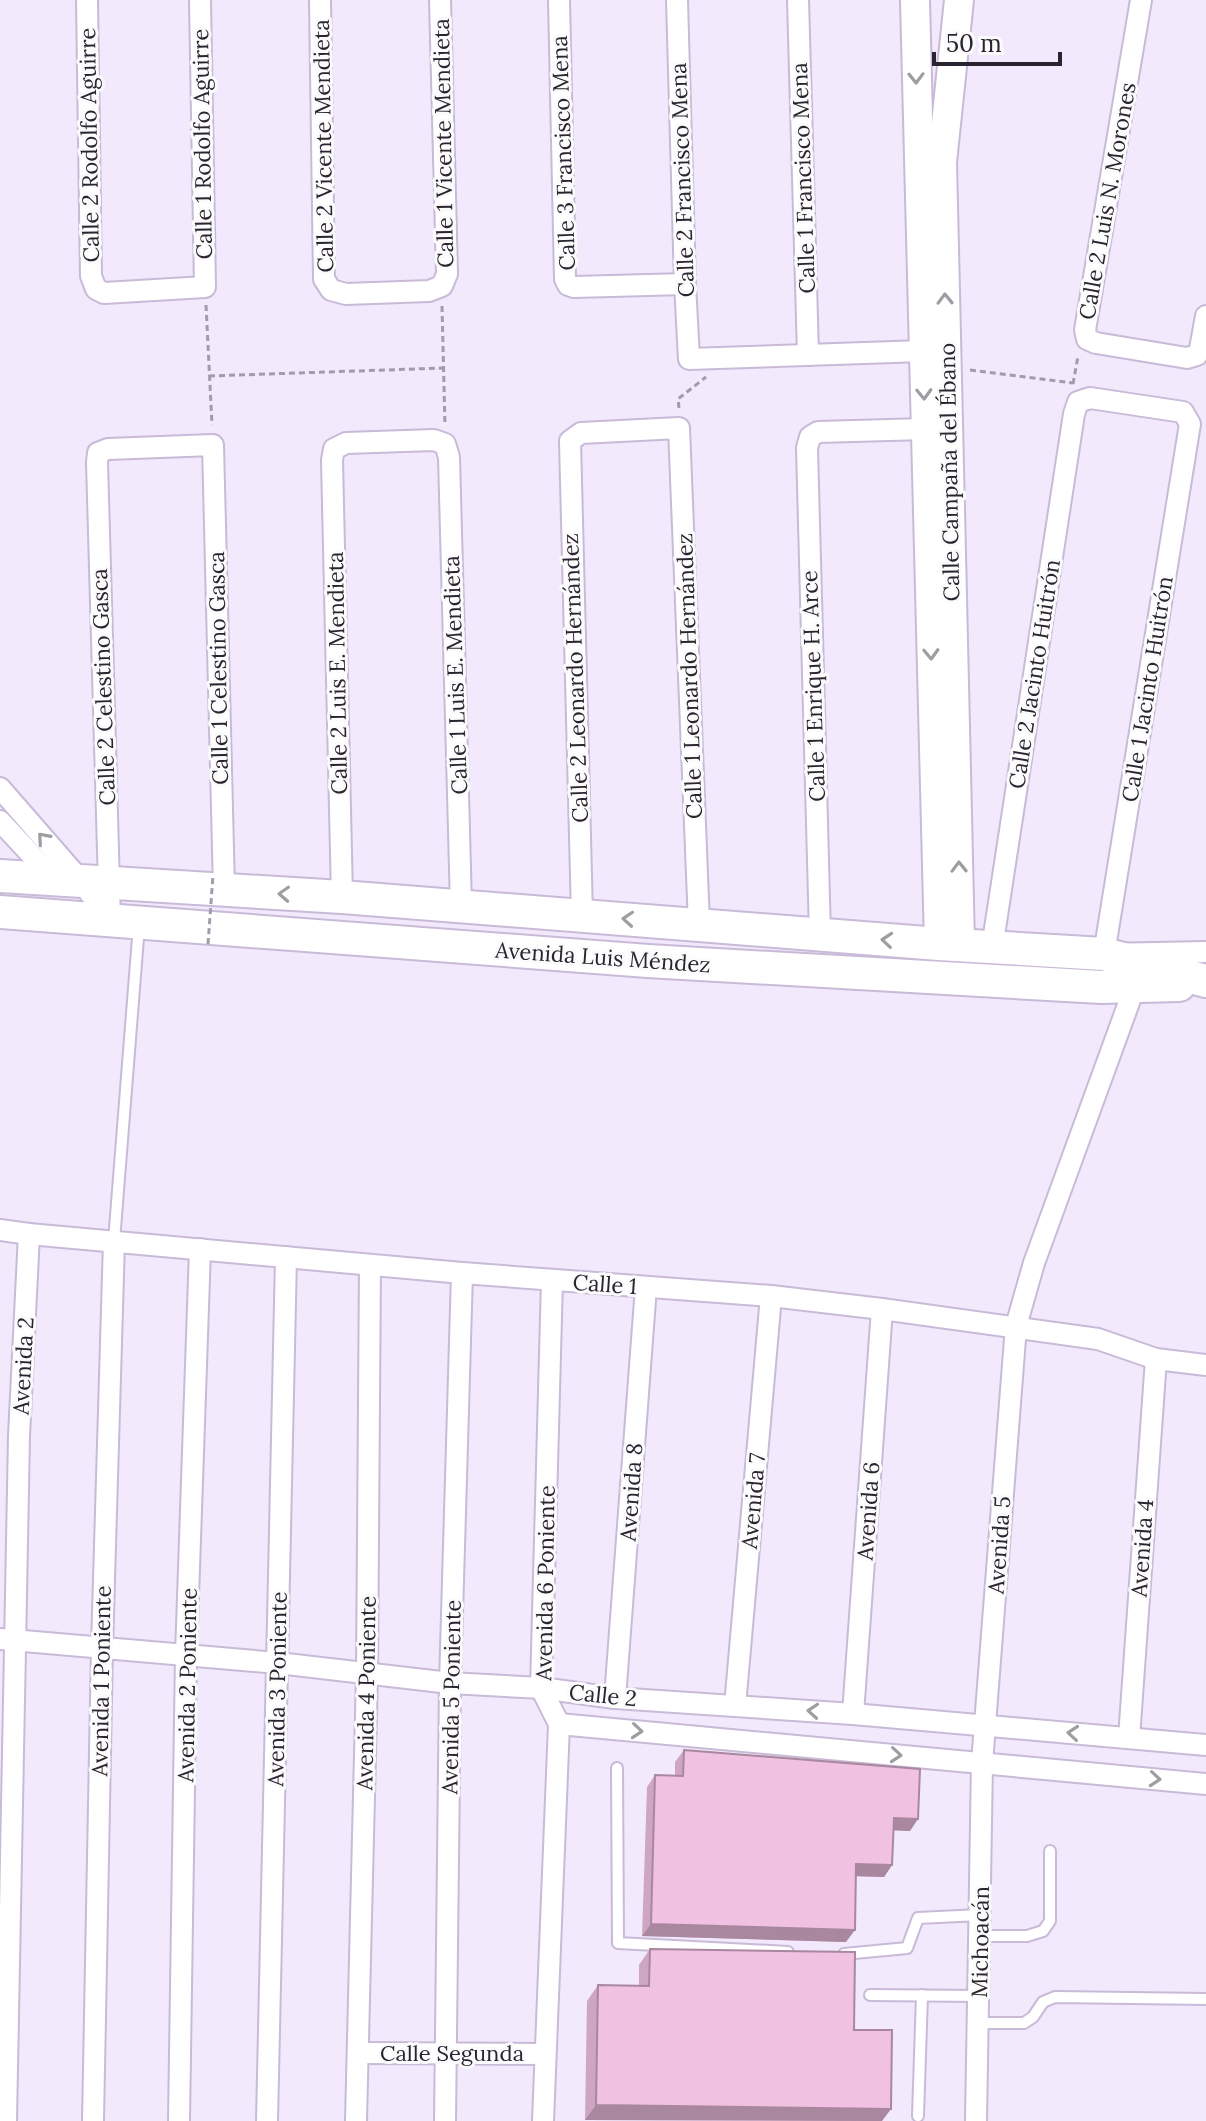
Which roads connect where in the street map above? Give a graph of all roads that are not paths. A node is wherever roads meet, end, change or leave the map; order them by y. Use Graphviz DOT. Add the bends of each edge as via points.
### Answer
graph roads {
  1 [pos="87,0"];
  2 [pos="200,0"];
  3 [pos="320,0"];
  4 [pos="440,0"];
  5 [pos="559,0"];
  6 [pos="677,0"];
  7 [pos="798,0"];
  8 [pos="915,0"];
  9 [pos="959,0"];
  10 [pos="1141,0"];
  11 [pos="685,284"];
  12 [pos="442,286"];
  13 [pos="205,287"];
  14 [pos="1206,316"];
  15 [pos="923,351"];
  16 [pos="808,355"];
  17 [pos="1076,393"];
  18 [pos="925,429"];
  19 [pos="570,441"];
  20 [pos="334,449"];
  21 [pos="98,453"];
  22 [pos="0,788"];
  23 [pos="0,821"];
  24 [pos="0,876"];
  25 [pos="81,881"];
  26 [pos="219,883"];
  27 [pos="342,897"];
  28 [pos="461,906"];
  29 [pos="0,912"];
  30 [pos="582,916"];
  31 [pos="125,922"];
  32 [pos="699,924"];
  33 [pos="820,935"];
  34 [pos="964,946"];
  35 [pos="1206,952"];
  36 [pos="1104,954"];
  37 [pos="1206,982"];
  38 [pos="1135,986"];
  39 [pos="0,1230"];
  40 [pos="29,1234"];
  41 [pos="114,1241"];
  42 [pos="200,1249"];
  43 [pos="286,1257"];
  44 [pos="370,1265"];
  45 [pos="462,1273"];
  46 [pos="552,1280"];
  47 [pos="646,1287"];
  48 [pos="771,1296"];
  49 [pos="882,1309"];
  50 [pos="1016,1326"];
  51 [pos="1156,1359"];
  52 [pos="1206,1365"];
  53 [pos="8,1639"];
  54 [pos="102,1647"];
  55 [pos="186,1655"];
  56 [pos="278,1663"];
  57 [pos="367,1674"];
  58 [pos="450,1683"];
  59 [pos="541,1688"];
  60 [pos="615,1698"];
  61 [pos="735,1706"];
  62 [pos="853,1714"];
  63 [pos="559,1724"];
  64 [pos="985,1725"];
  65 [pos="1129,1738"];
  66 [pos="1206,1745"];
  67 [pos="982,1763"];
  68 [pos="617,1768"];
  69 [pos="1206,1784"];
  70 [pos="1050,1851"];
  71 [pos="980,1926"];
  72 [pos="793,1952"];
  73 [pos="840,1954"];
  74 [pos="870,1995"];
  75 [pos="922,1995"];
  76 [pos="979,1996"];
  77 [pos="1206,1999"];
  78 [pos="978,2023"];
  79 [pos="359,2053"];
  80 [pos="544,2054"];
  81 [pos="446,2055"];
  82 [pos="918,2116"];
  83 [pos="6,2121"];
  84 [pos="93,2121"];
  85 [pos="179,2121"];
  86 [pos="267,2121"];
  87 [pos="356,2121"];
  88 [pos="445,2121"];
  89 [pos="543,2121"];
  90 [pos="976,2121"];
  1 -- 13 [label="street, Calle 2 Rodolfo Aguirre" via="91,276 96,289 104,293"];
  2 -- 13 [label="street, Calle 1 Rodolfo Aguirre"];
  3 -- 12 [label="street, Calle 2 Vicente Mendieta" via="324,279 331,290 346,294"];
  4 -- 12 [label="street, Calle 1 Vicente Mendieta" via="447,274"];
  5 -- 11 [label="street, Calle 3 Francisco Mena" via="565,279 574,287"];
  6 -- 11 [label="street, Calle 2 Francisco Mena"];
  7 -- 16 [label="street, Calle 1 Francisco Mena"];
  8 -- 15 [label="street, Calle Campaña del Ébano, one-way"];
  34 -- 9 [label="street, Calle Campaña del Ébano, one-way" via="942,162"];
  10 -- 14 [label="street, Calle 2 Luis N. Morones" via="1085,330 1087,339 1096,343 1187,358 1200,349"];
  11 -- 16 [label="street, Calle 2 Francisco Mena" via="698,359"];
  15 -- 16 [label="street"];
  15 -- 18 [label="street, Calle Campaña del Ébano, one-way"];
  17 -- 34 [label="street, Calle 2 Jacinto Huitrón"];
  17 -- 36 [label="street, Calle 1 Jacinto Huitrón" via="1183,412 1190,424"];
  18 -- 33 [label="street, Calle 1 Enrique H. Arce" via="818,432 807,448"];
  18 -- 34 [label="street, Calle Campaña del Ébano, one-way"];
  19 -- 30 [label="street, Calle 2 Leonardo Hernández"];
  19 -- 32 [label="street, Calle 1 Leonardo Hernández" via="581,433 679,428"];
  20 -- 27 [label="street, Calle 2 Luis E. Mendieta"];
  20 -- 28 [label="street, Calle 1 Luis E. Mendieta" via="346,443 434,440 445,444 449,457"];
  21 -- 25 [label="street, Calle 2 Celestino Gasca"];
  21 -- 26 [label="street, Calle 1 Celestino Gasca" via="213,445"];
  25 -- 22 [label="street, one-way"];
  23 -- 25 [label="street"];
  24 -- 25 [label="main road, Avenida Luis Méndez"];
  25 -- 26 [label="main road, Avenida Luis Méndez"];
  25 -- 31 [label="street, Calle 2 Celestino Gasca"];
  25 -- 31 [label="street"];
  27 -- 26 [label="main road, Avenida Luis Méndez, one-way"];
  27 -- 28 [label="main road, Avenida Luis Méndez"];
  28 -- 30 [label="main road, Avenida Luis Méndez"];
  29 -- 31 [label="main road, Avenida Luis Méndez"];
  32 -- 30 [label="main road, Avenida Luis Méndez, one-way"];
  31 -- 38 [label="main road, Avenida Luis Méndez" via="663,962"];
  31 -- 41 [label="lane"];
  32 -- 33 [label="main road, Avenida Luis Méndez"];
  34 -- 33 [label="main road, Avenida Luis Méndez, one-way"];
  34 -- 36 [label="main road, Avenida Luis Méndez"];
  35 -- 36 [label="street, Avenida Luis Méndez"];
  36 -- 37 [label="main road, Avenida Luis Méndez"];
  37 -- 38 [label="main road, Avenida Luis Méndez"];
  38 -- 50 [label="street, Avenida 5"];
  39 -- 40 [label="street, Calle 1"];
  40 -- 41 [label="street, Calle 1"];
  40 -- 53 [label="street, Avenida 2"];
  41 -- 42 [label="street, Calle 1"];
  41 -- 54 [label="street, Avenida 1 Poniente"];
  42 -- 43 [label="street, Calle 1"];
  42 -- 55 [label="street, Avenida 2 Poniente"];
  43 -- 44 [label="street, Calle 1"];
  43 -- 56 [label="street, Avenida 3 Poniente"];
  44 -- 45 [label="street, Calle 1"];
  44 -- 57 [label="street, Avenida 4 Poniente"];
  45 -- 46 [label="street, Calle 1"];
  45 -- 58 [label="street, Avenida 5 Poniente"];
  46 -- 47 [label="street, Calle 1"];
  46 -- 59 [label="street, Avenida 6 Poniente"];
  47 -- 48 [label="street, Calle 1"];
  47 -- 60 [label="street, Avenida 8"];
  48 -- 49 [label="street, Calle 1"];
  48 -- 61 [label="street, Avenida 7"];
  49 -- 50 [label="street, Calle 1"];
  49 -- 62 [label="street, Avenida 6"];
  50 -- 51 [label="street, Calle 1" via="1098,1339"];
  50 -- 64 [label="street, Avenida 5"];
  51 -- 52 [label="street, Calle 1"];
  51 -- 65 [label="street, Avenida 4"];
  53 -- 54 [label="street, Calle 2"];
  53 -- 83 [label="street, Avenida 2"];
  54 -- 55 [label="street, Calle 2"];
  54 -- 84 [label="street, Avenida 1 Poniente"];
  55 -- 56 [label="street, Calle 2"];
  55 -- 85 [label="street, Avenida 2 Poniente"];
  56 -- 57 [label="street, Calle 2"];
  56 -- 86 [label="street, Avenida 3 Poniente"];
  57 -- 58 [label="street, Calle 2"];
  57 -- 79 [label="street, Avenida 4 Poniente"];
  58 -- 59 [label="street, Calle 2"];
  58 -- 81 [label="street, Avenida 5 Poniente"];
  59 -- 60 [label="street, Calle 2"];
  59 -- 63 [label="street, Avenida 6 Poniente"];
  60 -- 61 [label="street, Calle 2"];
  62 -- 61 [label="street, Calle 2, one-way"];
  62 -- 64 [label="street, Calle 2"];
  63 -- 67 [label="street, Calle 2, one-way"];
  63 -- 80 [label="street, Avenida 6 Poniente"];
  65 -- 64 [label="street, Calle 2, one-way"];
  64 -- 67 [label="street, Avenida 5"];
  65 -- 66 [label="street, Calle 2"];
  67 -- 69 [label="street, Calle 2, one-way"];
  67 -- 71 [label="street, Michoacán"];
  68 -- 72 [label="lane" via="618,1943"];
  70 -- 71 [label="lane" via="1050,1921 1043,1931 1027,1936"];
  71 -- 73 [label="lane" via="918,1918 907,1948"];
  71 -- 76 [label="street, Michoacán"];
  74 -- 75 [label="lane"];
  75 -- 76 [label="lane"];
  75 -- 82 [label="lane"];
  76 -- 78 [label="street, Michoacán"];
  77 -- 78 [label="lane" via="1055,1997 1024,2023"];
  78 -- 90 [label="street, Michoacán"];
  79 -- 81 [label="street, Calle Segunda"];
  79 -- 87 [label="street, Avenida 4 Poniente"];
  80 -- 81 [label="street, Calle Segunda"];
  80 -- 89 [label="street, Avenida 6 Poniente"];
  81 -- 88 [label="street, Avenida 5 Poniente"];
}
